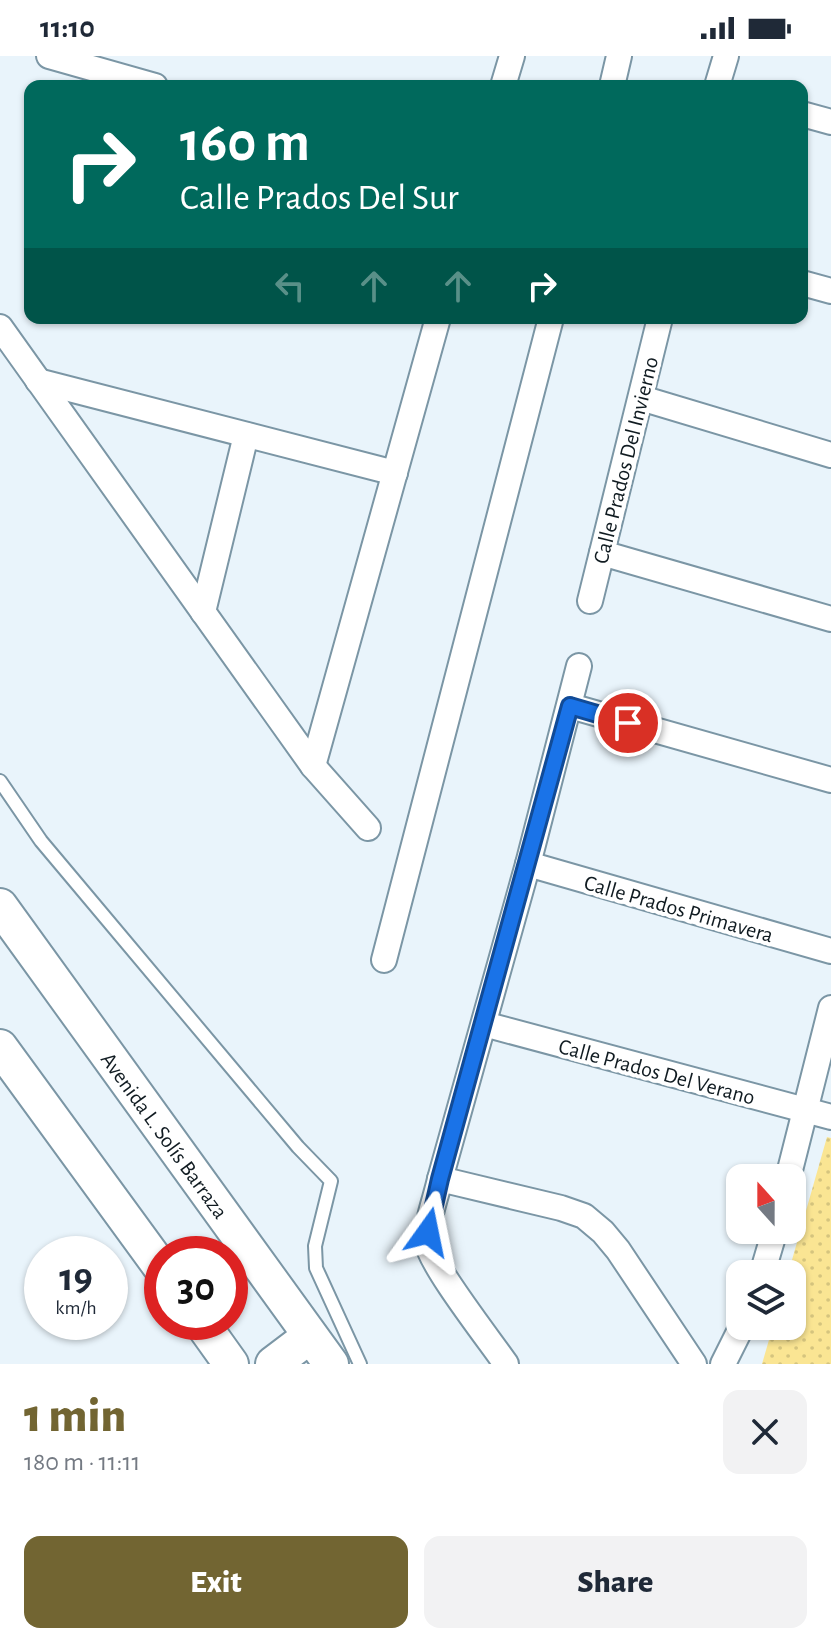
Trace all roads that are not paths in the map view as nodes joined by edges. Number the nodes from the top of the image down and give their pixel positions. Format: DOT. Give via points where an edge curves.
graph roads {
  1 [pos="49,56"];
  2 [pos="512,56"];
  3 [pos="619,56"];
  4 [pos="726,56"];
  5 [pos="90,78"];
  6 [pos="505,80"];
  7 [pos="613,80"];
  8 [pos="719,80"];
  9 [pos="808,116"];
  10 [pos="831,122"];
  11 [pos="808,285"];
  12 [pos="831,291"];
  13 [pos="434,324"];
  14 [pos="549,324"];
  15 [pos="659,324"];
  16 [pos="0,327"];
  17 [pos="38,381"];
  18 [pos="641,398"];
  19 [pos="246,435"];
  20 [pos="831,455"];
  21 [pos="395,473"];
  22 [pos="602,553"];
  23 [pos="590,601"];
  24 [pos="203,612"];
  25 [pos="831,619"];
  26 [pos="579,666"];
  27 [pos="570,706"];
  28 [pos="313,766"];
  29 [pos="831,780"];
  30 [pos="0,781"];
  31 [pos="368,828"];
  32 [pos="528,864"];
  33 [pos="0,906"];
  34 [pos="831,951"];
  35 [pos="384,960"];
  36 [pos="831,1008"];
  37 [pos="484,1024"];
  38 [pos="0,1047"];
  39 [pos="804,1110"];
  40 [pos="831,1117"];
  41 [pos="791,1164"];
  42 [pos="440,1179"];
  43 [pos="144,1244"];
  44 [pos="310,1336"];
  45 [pos="214,1340"];
  46 [pos="733,1340"];
  47 [pos="718,1362"];
  48 [pos="231,1364"];
  49 [pos="273,1364"];
  50 [pos="331,1364"];
  51 [pos="360,1364"];
  52 [pos="506,1364"];
  53 [pos="694,1364"];
  1 -- 5 [label="street"];
  2 -- 6 [label="street"];
  3 -- 7 [label="street"];
  4 -- 8 [label="street"];
  9 -- 10 [label="street"];
  11 -- 12 [label="street"];
  13 -- 21 [label="street"];
  14 -- 35 [label="street"];
  15 -- 18 [label="street, Calle Prados Del Invierno"];
  16 -- 17 [label="street"];
  17 -- 19 [label="street"];
  17 -- 24 [label="street"];
  18 -- 20 [label="street"];
  18 -- 22 [label="street, Calle Prados Del Invierno"];
  19 -- 21 [label="street"];
  19 -- 24 [label="street"];
  21 -- 28 [label="street"];
  22 -- 23 [label="street, Calle Prados Del Invierno"];
  22 -- 25 [label="street"];
  24 -- 28 [label="street"];
  26 -- 27 [label="street"];
  27 -- 29 [label="street"];
  27 -- 32 [label="street"];
  28 -- 31 [label="street"];
  30 -- 51 [label="lane" via="41,841 331,1181 315,1246 316,1268"];
  32 -- 34 [label="street, Calle Prados Primavera"];
  32 -- 37 [label="street"];
  33 -- 44 [label="main road, Avenida L. Solís Barraza"];
  36 -- 39 [label="street"];
  37 -- 39 [label="street, Calle Prados Del Verano"];
  37 -- 42 [label="street"];
  38 -- 43 [label="main road"];
  39 -- 40 [label="street, Calle Prados Del Verano"];
  39 -- 41 [label="street"];
  42 -- 52 [label="street" via="428,1232 430,1252"];
  42 -- 53 [label="street" via="584,1216 618,1250"];
  44 -- 49 [label="main road"];
  44 -- 50 [label="main road, Avenida L. Solís Barraza"];
  45 -- 48 [label="main road"];
  46 -- 47 [label="street"];
}
